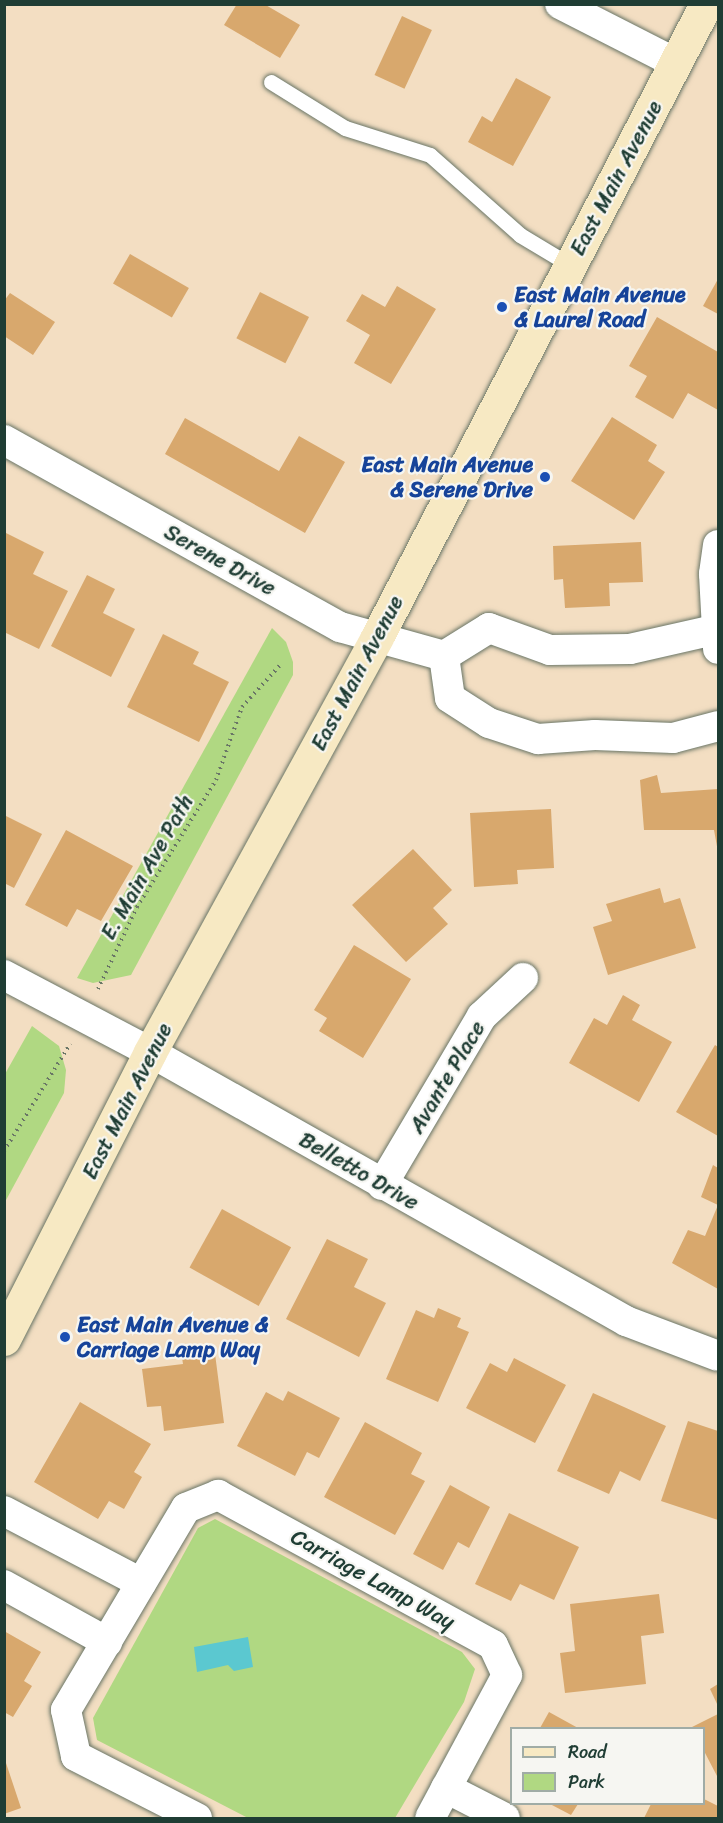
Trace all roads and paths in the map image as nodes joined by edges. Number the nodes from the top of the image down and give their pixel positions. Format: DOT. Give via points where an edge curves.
graph roads {
  1 [pos="560,4"];
  2 [pos="706,4"];
  3 [pos="676,63"];
  4 [pos="271,82"];
  5 [pos="570,265"];
  6 [pos="4,440"];
  7 [pos="718,544"];
  8 [pos="718,635"];
  9 [pos="377,637"];
  10 [pos="444,656"];
  11 [pos="281,664"];
  12 [pos="718,726"];
  13 [pos="4,975"];
  14 [pos="523,978"];
  15 [pos="85,1018"];
  16 [pos="150,1052"];
  17 [pos="4,1150"];
  18 [pos="382,1185"];
  19 [pos="4,1339"];
  20 [pos="718,1356"];
  21 [pos="4,1511"];
  22 [pos="141,1582"];
  23 [pos="4,1586"];
  24 [pos="107,1642"];
  25 [pos="446,1788"];
  26 [pos="197,1818"];
  27 [pos="430,1818"];
  28 [pos="505,1818"];
  1 -- 3 [label="street"];
  2 -- 3 [label="main road, East Main Avenue"];
  3 -- 5 [label="main road, East Main Avenue"];
  4 -- 5 [label="lane" via="345,128 430,155 520,235"];
  5 -- 9 [label="main road, East Main Avenue"];
  6 -- 9 [label="street, Serene Drive" via="340,627"];
  7 -- 8 [label="street" via="714,574"];
  8 -- 10 [label="street" via="630,649 550,650 489,628"];
  9 -- 10 [label="street, Serene Drive"];
  9 -- 16 [label="main road, East Main Avenue"];
  10 -- 12 [label="street" via="450,698 489,723 538,740 595,735 673,738"];
  11 -- 15 [label="path, E. Main Ave Path" via="242,707 216,780 137,907"];
  13 -- 15 [label="street, Belletto Drive"];
  14 -- 18 [label="street, Avante Place" via="482,1016"];
  15 -- 16 [label="street, Belletto Drive"];
  15 -- 17 [label="path, E. Main Ave Path"];
  16 -- 18 [label="street, Belletto Drive"];
  16 -- 19 [label="main road, East Main Avenue"];
  18 -- 20 [label="street, Belletto Drive" via="626,1321"];
  21 -- 22 [label="street"];
  22 -- 24 [label="street, Carriage Lamp Way"];
  22 -- 25 [label="street, Carriage Lamp Way" via="186,1508 218,1495 492,1645 507,1675"];
  23 -- 24 [label="street"];
  24 -- 26 [label="street, Carriage Lamp Way" via="66,1710 76,1756"];
  25 -- 27 [label="street, Carriage Lamp Way"];
  25 -- 28 [label="street"];
}
